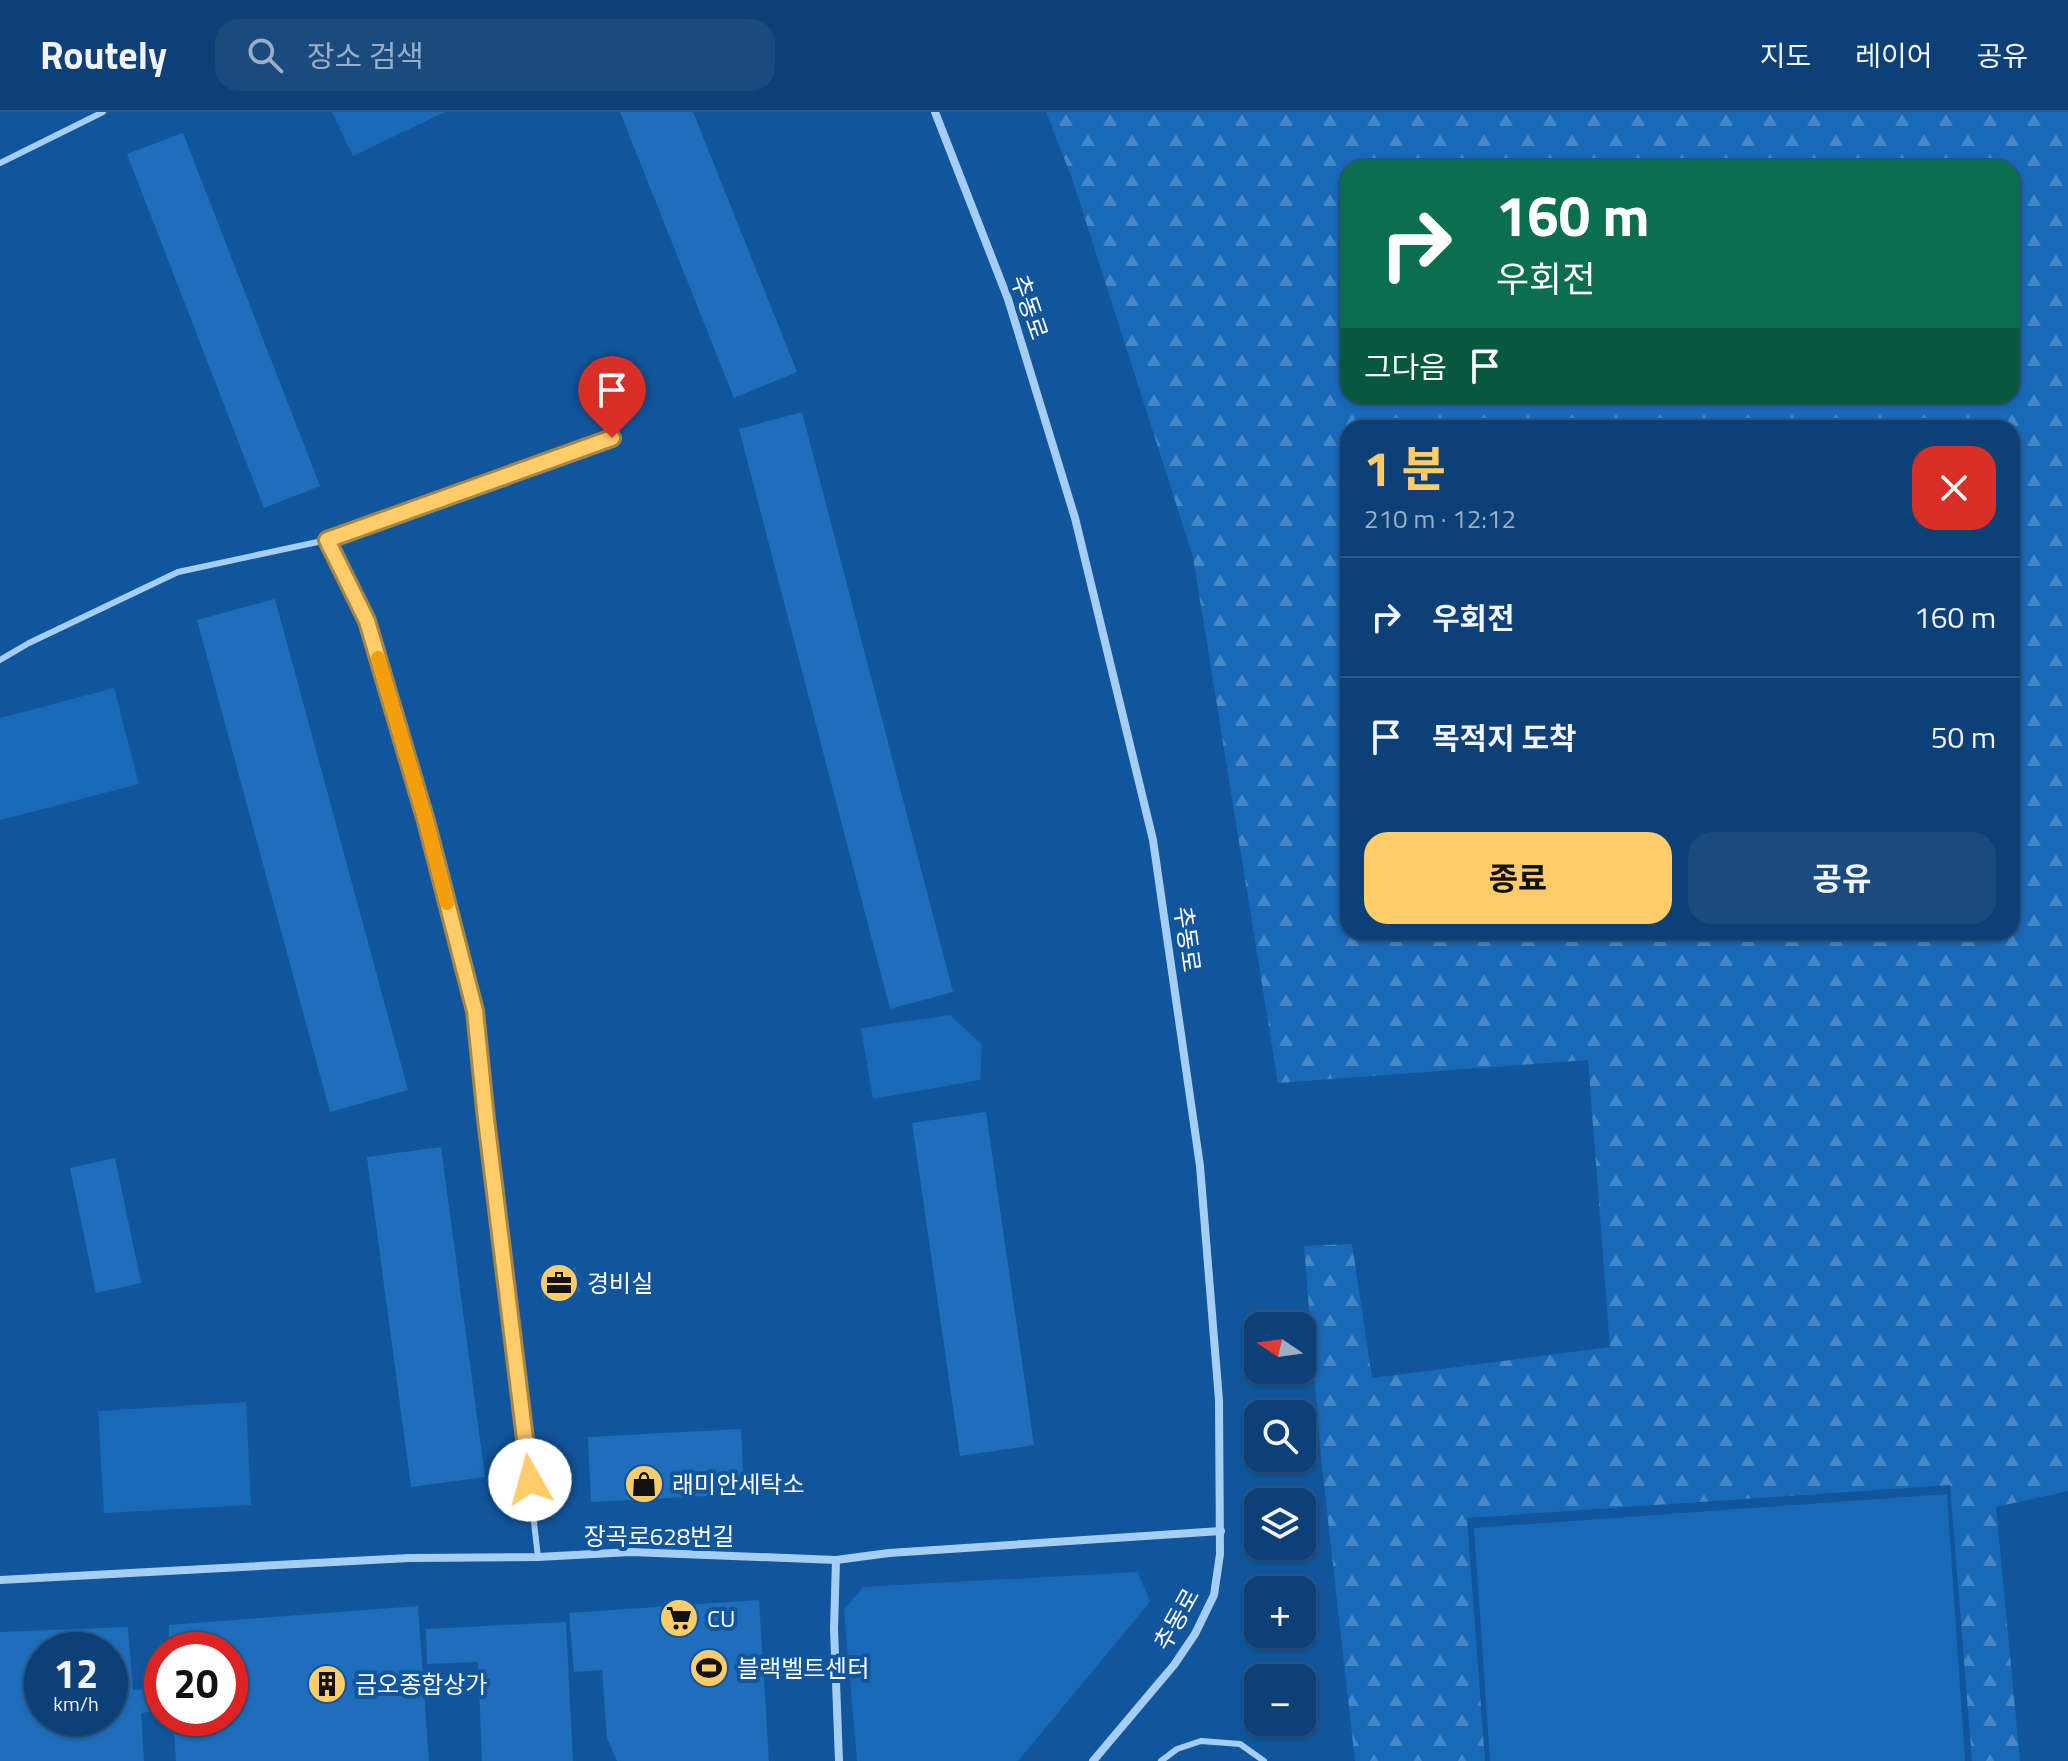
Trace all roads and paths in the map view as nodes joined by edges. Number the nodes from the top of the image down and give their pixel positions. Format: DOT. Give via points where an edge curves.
graph roads {
  1 [pos="103,112"];
  2 [pos="935,112"];
  3 [pos="0,163"];
  4 [pos="612,438"];
  5 [pos="327,540"];
  6 [pos="0,660"];
  7 [pos="1221,1531"];
  8 [pos="538,1557"];
  9 [pos="836,1560"];
  10 [pos="0,1580"];
  11 [pos="839,1761"];
  12 [pos="1093,1761"];
  13 [pos="1161,1761"];
  14 [pos="1264,1761"];
  1 -- 3 [label="lane"];
  2 -- 7 [label="street, 추동로" via="1008,299 1075,518 1153,840 1200,1166 1219,1400"];
  4 -- 5 [label="lane"];
  5 -- 6 [label="lane" via="178,572"];
  5 -- 8 [label="lane" via="367,621 475,1011"];
  7 -- 9 [label="street, 장곡로628번길"];
  7 -- 12 [label="street, 추동로" via="1214,1595 1195,1634"];
  8 -- 9 [label="street, 장곡로628번길" via="631,1552"];
  8 -- 10 [label="street, 장곡로628번길" via="409,1558"];
  9 -- 11 [label="street"];
  13 -- 14 [label="lane" via="1201,1741 1240,1744"];
}
